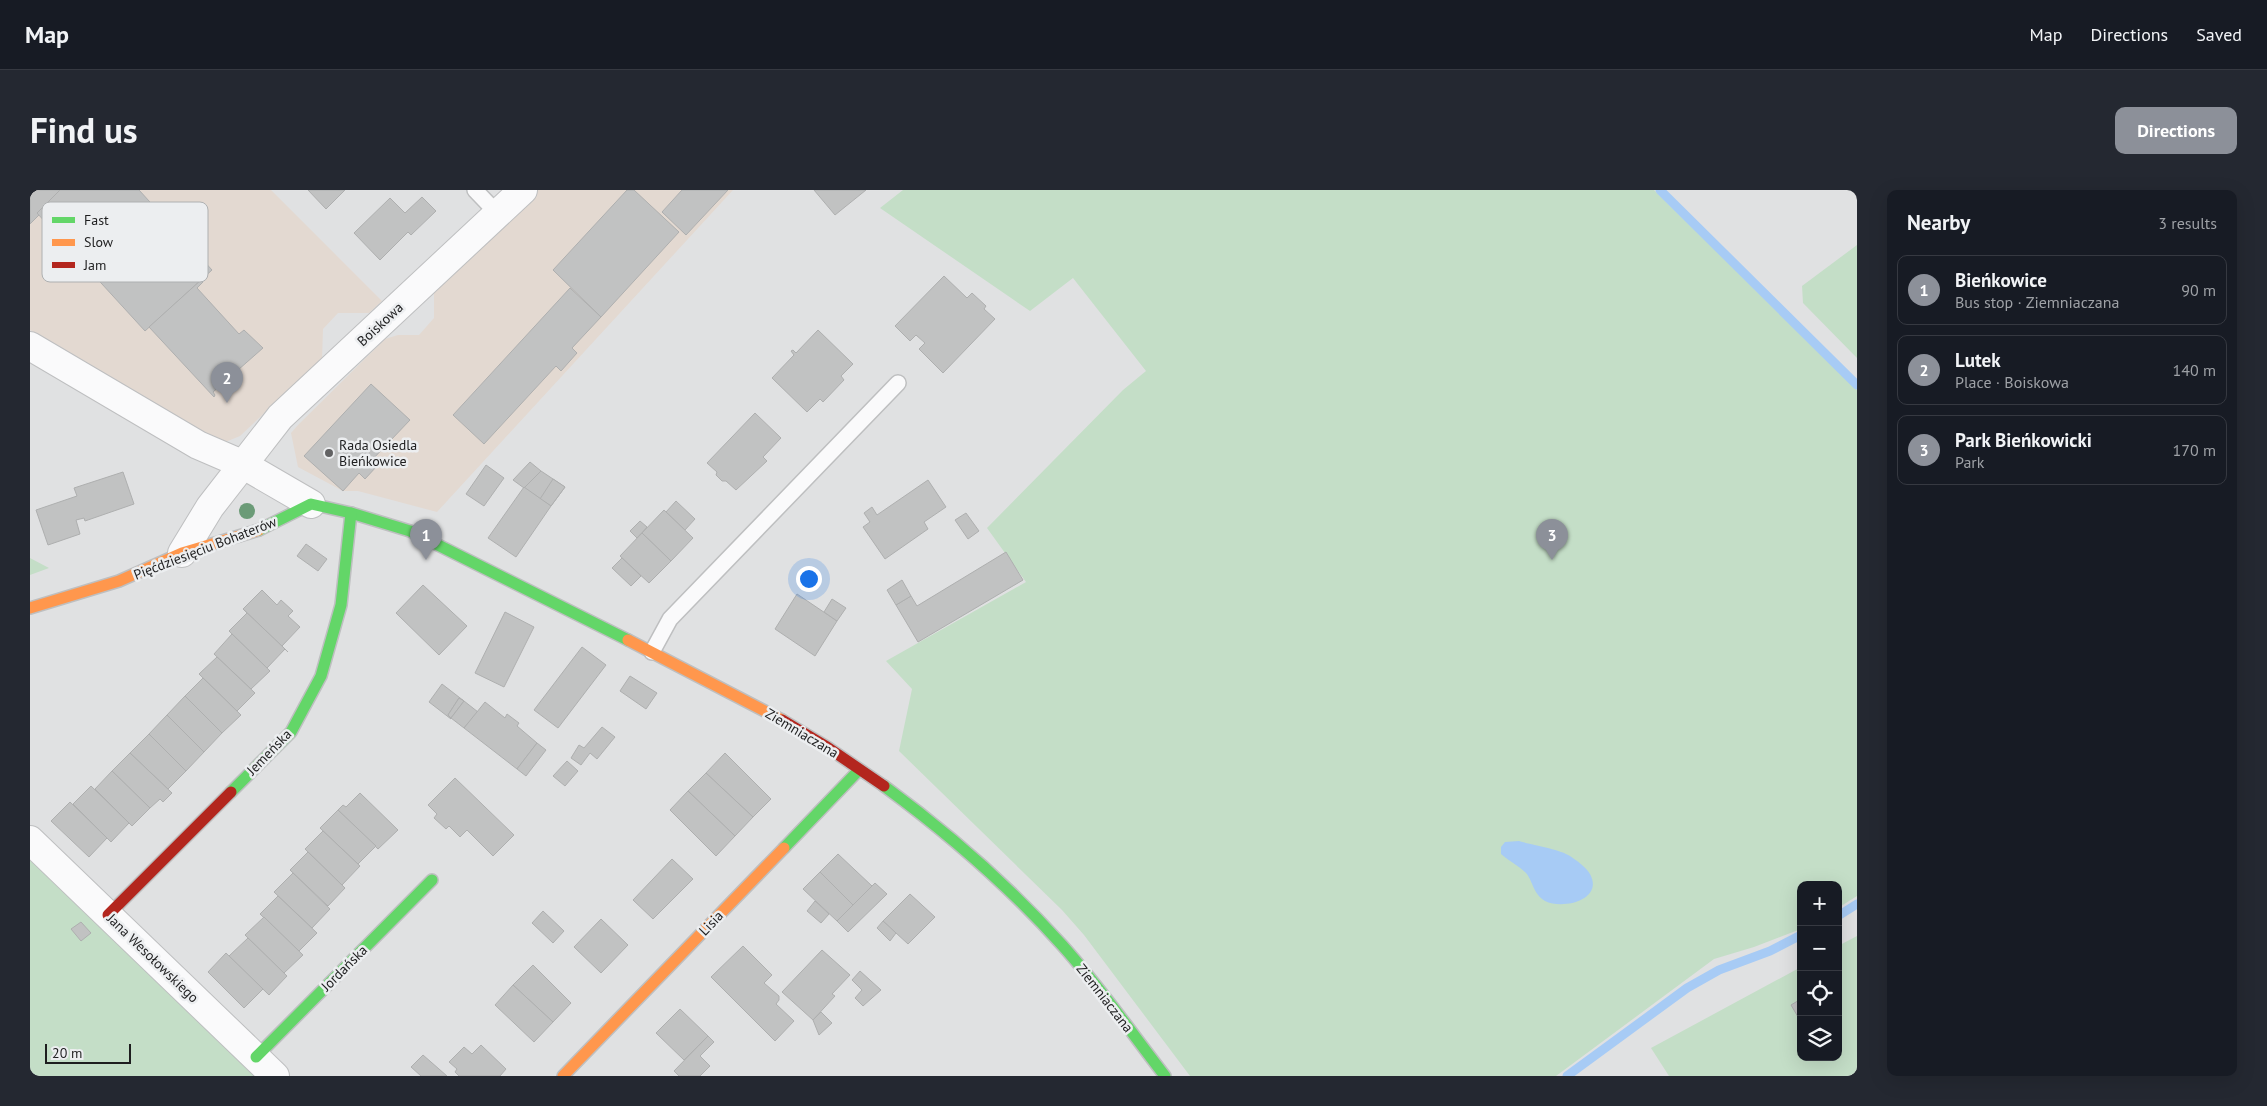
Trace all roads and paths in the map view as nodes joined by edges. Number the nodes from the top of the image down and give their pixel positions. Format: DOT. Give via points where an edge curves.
graph roads {
  1 [pos="475,190"];
  2 [pos="523,190"];
  3 [pos="498,214"];
  4 [pos="30,346"];
  5 [pos="898,383"];
  6 [pos="242,464"];
  7 [pos="311,504"];
  8 [pos="351,513"];
  9 [pos="182,554"];
  10 [pos="30,608"];
  11 [pos="652,652"];
  12 [pos="859,770"];
  13 [pos="30,840"];
  14 [pos="432,880"];
  15 [pos="108,915"];
  16 [pos="256,1057"];
  17 [pos="275,1076"];
  18 [pos="563,1076"];
  19 [pos="1165,1076"];
  1 -- 3 [label="lane"];
  2 -- 3 [label="street, Boiskowa"];
  3 -- 6 [label="street, Boiskowa" via="280,417"];
  4 -- 6 [label="street" via="198,445"];
  5 -- 11 [label="lane" via="670,619"];
  6 -- 7 [label="street"];
  6 -- 9 [label="street, Boiskowa" via="210,507"];
  7 -- 8 [label="street"];
  7 -- 9 [label="street, Pięćdziesięciu Bohaterów" via="254,532"];
  8 -- 11 [label="street, Ziemniaczana" via="410,531"];
  8 -- 15 [label="street, Jemeńska" via="338,614 321,676 291,732"];
  9 -- 10 [label="street, Pięćdziesięciu Bohaterów" via="119,581"];
  11 -- 12 [label="street, Ziemniaczana" via="749,702"];
  12 -- 18 [label="street, Lisia"];
  12 -- 19 [label="street, Ziemniaczana" via="927,820 1046,927 1078,962"];
  13 -- 15 [label="street, Jana Wesołowskiego"];
  14 -- 16 [label="street, Jordańska"];
  15 -- 16 [label="street, Jana Wesołowskiego"];
  16 -- 17 [label="street, Jana Wesołowskiego"];
}
